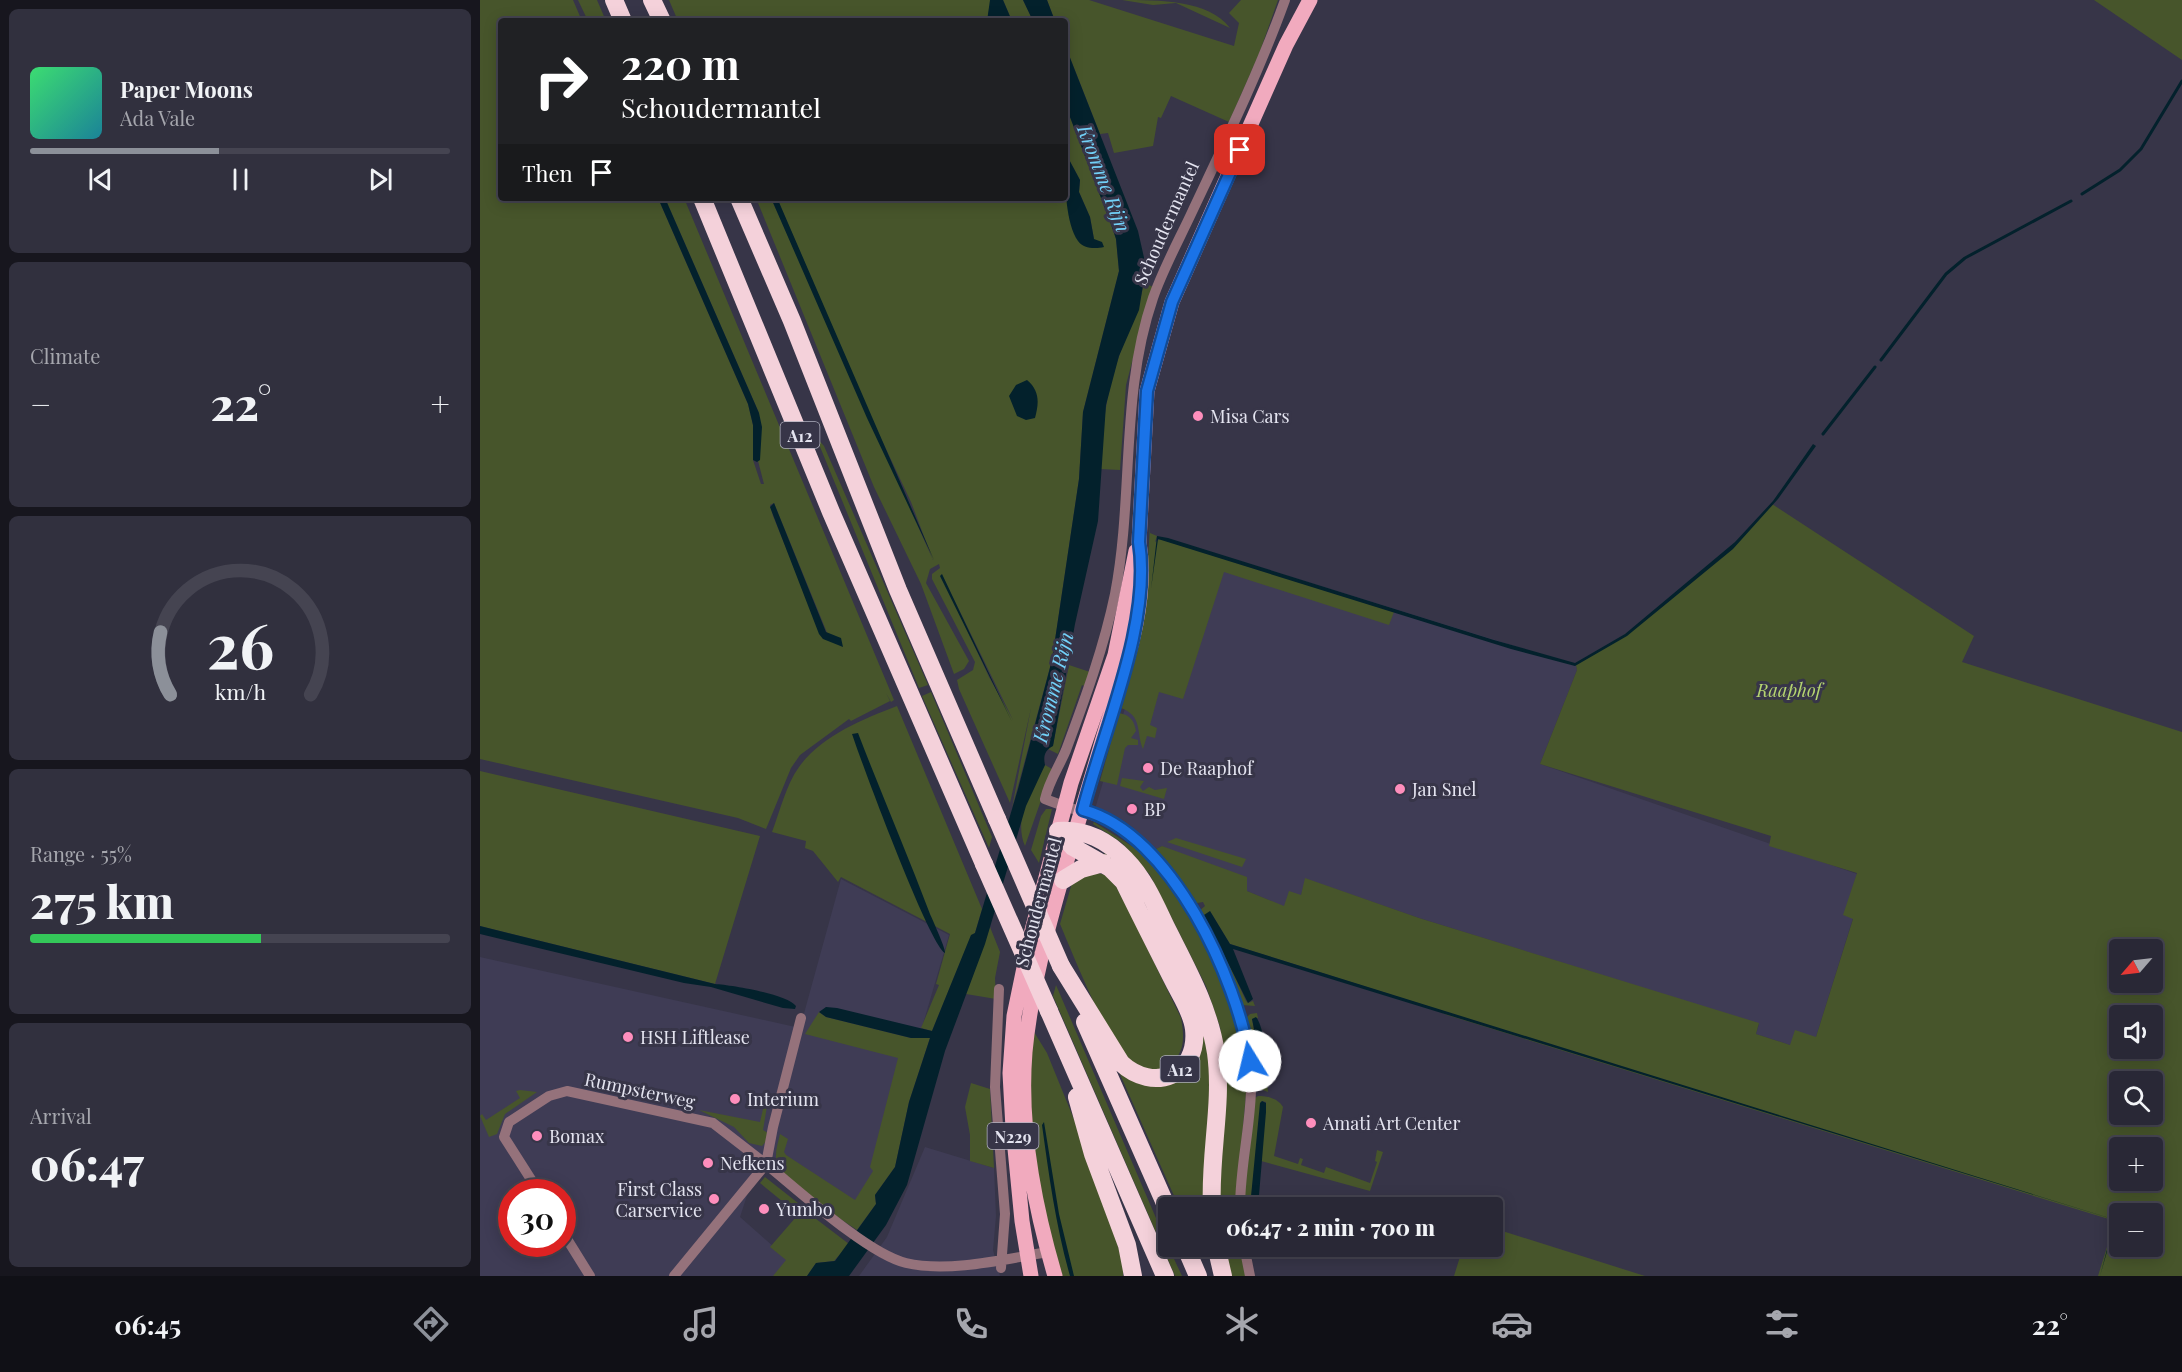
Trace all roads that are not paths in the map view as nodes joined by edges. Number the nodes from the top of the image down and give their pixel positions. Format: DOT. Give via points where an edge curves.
graph roads {
  1 [pos="614,0"];
  2 [pos="652,0"];
  3 [pos="1285,0"];
  4 [pos="1299,0"];
  5 [pos="1310,0"];
  6 [pos="622,18"];
  7 [pos="661,18"];
  8 [pos="1286,45"];
  9 [pos="703,201"];
  10 [pos="740,201"];
  11 [pos="1138,403"];
  12 [pos="1139,542"];
  13 [pos="1066,806"];
  14 [pos="1083,810"];
  15 [pos="1078,829"];
  16 [pos="1058,831"];
  17 [pos="1073,847"];
  18 [pos="1103,863"];
  19 [pos="1063,880"];
  20 [pos="1061,966"];
  21 [pos="999,989"];
  22 [pos="801,1018"];
  23 [pos="1059,1034"];
  24 [pos="766,1164"];
  25 [pos="531,1179"];
  26 [pos="1162,1197"];
  27 [pos="1212,1197"];
  28 [pos="1241,1197"];
  29 [pos="1048,1252"];
  30 [pos="576,1254"];
  31 [pos="1027,1256"];
  32 [pos="1190,1257"];
  33 [pos="1218,1257"];
  34 [pos="1246,1257"];
  35 [pos="1001,1264"];
  36 [pos="590,1276"];
  37 [pos="674,1276"];
  38 [pos="1031,1276"];
  39 [pos="1054,1276"];
  40 [pos="1133,1276"];
  41 [pos="1165,1276"];
  42 [pos="1198,1276"];
  43 [pos="1223,1276"];
  44 [pos="1250,1276"];
  1 -- 6 [label="highway"];
  2 -- 7 [label="highway"];
  3 -- 11 [label="street, Schoudermantel" via="1267,51 1153,297 1137,351"];
  4 -- 8 [label="main road, Schoudermantel / N229"];
  5 -- 8 [label="main road, Schoudermantel / N229"];
  8 -- 11 [label="main road, Schoudermantel / N229" via="1172,302"];
  9 -- 23 [label="highway, A12, bridge" via="910,697"];
  10 -- 20 [label="highway, A12, bridge" via="939,685"];
  11 -- 12 [label="main road, Schoudermantel / N229"];
  11 -- 13 [label="street, Schoudermantel" via="1114,594 1094,670 1045,799"];
  12 -- 13 [label="main road, Schoudermantel / N229" via="1115,655"];
  12 -- 14 [label="main road, Schoudermantel / N229" via="1142,561 1137,614 1126,668"];
  13 -- 14 [label="street"];
  13 -- 16 [label="main road, Schoudermantel / N229"];
  14 -- 15 [label="main road, Schoudermantel / N229"];
  14 -- 28 [label="street" via="1133,837 1159,865 1191,911 1233,993 1245,1030 1251,1090"];
  15 -- 16 [label="highway"];
  15 -- 17 [label="main road, Schoudermantel / N229"];
  15 -- 27 [label="highway, A12" via="1116,851 1136,872 1205,1008 1217,1074"];
  16 -- 17 [label="highway"];
  16 -- 31 [label="main road, Schoudermantel / N229" via="1014,1016 1012,1128"];
  17 -- 18 [label="highway, A12"];
  17 -- 19 [label="main road, Schoudermantel / N229"];
  18 -- 19 [label="highway" via="1081,869"];
  18 -- 20 [label="highway, A12" via="1124,882 1186,1006 1194,1027 1194,1047 1186,1064 1168,1077 1157,1079 1130,1071"];
  19 -- 29 [label="main road, Schoudermantel / N229" via="1029,1027 1024,1080 1033,1183"];
  20 -- 26 [label="highway, A12"];
  21 -- 35 [label="street" via="995,1086 1005,1214"];
  22 -- 24 [label="street"];
  23 -- 40 [label="highway, A12" via="1093,1154 1127,1245"];
  23 -- 41 [label="highway, A12"];
  24 -- 25 [label="street, Rumpsterweg" via="713,1123 567,1091 549,1096 509,1122 504,1137"];
  24 -- 35 [label="street, Rumpsterweg" via="854,1234 904,1263"];
  24 -- 37 [label="street"];
  29 -- 31 [label="street, Rumpsterweg"];
  29 -- 39 [label="main road, Schoudermantel / N229"];
  30 -- 36 [label="street"];
  31 -- 35 [label="street, Rumpsterweg"];
  31 -- 38 [label="main road, Schoudermantel / N229"];
  32 -- 42 [label="highway"];
  33 -- 43 [label="highway"];
  34 -- 44 [label="street"];
}
